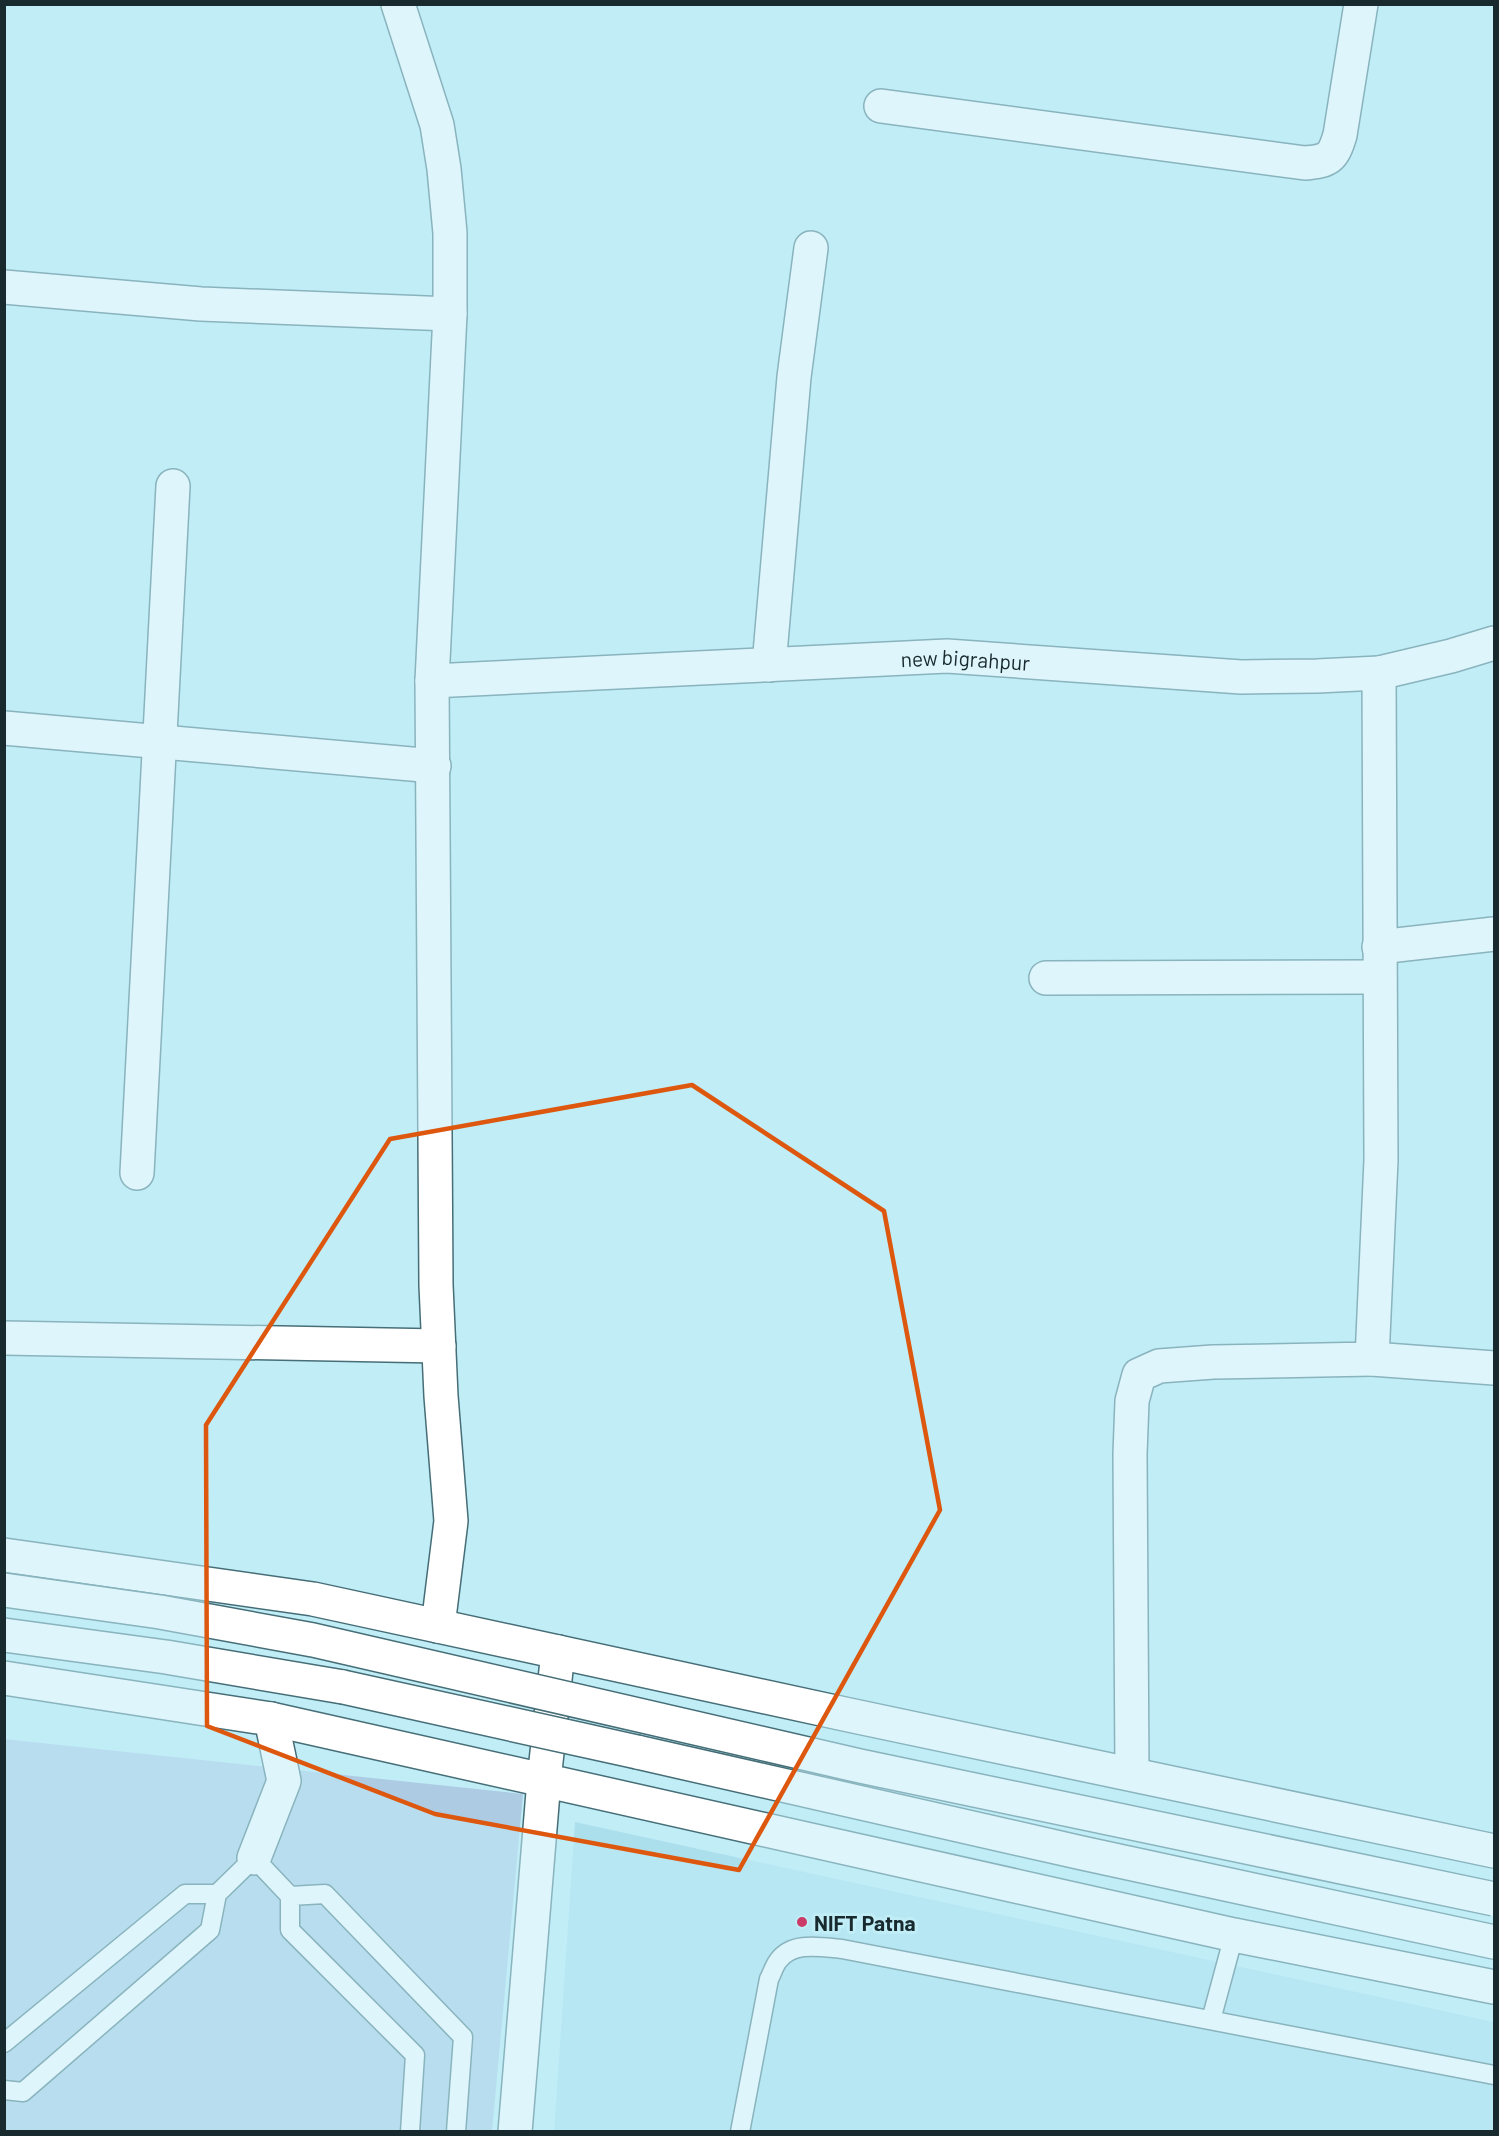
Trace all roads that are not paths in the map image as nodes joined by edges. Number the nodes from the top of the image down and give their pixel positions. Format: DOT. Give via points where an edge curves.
graph roads {
  1 [pos="398,4"];
  2 [pos="1360,4"];
  3 [pos="881,106"];
  4 [pos="811,248"];
  5 [pos="4,287"];
  6 [pos="450,314"];
  7 [pos="173,486"];
  8 [pos="1494,643"];
  9 [pos="769,665"];
  10 [pos="1379,673"];
  11 [pos="432,681"];
  12 [pos="4,728"];
  13 [pos="161,742"];
  14 [pos="434,766"];
  15 [pos="1494,934"];
  16 [pos="1379,962"];
  17 [pos="1046,978"];
  18 [pos="137,1173"];
  19 [pos="4,1338"];
  20 [pos="439,1346"];
  21 [pos="1372,1359"];
  22 [pos="1494,1368"];
  23 [pos="4,1555"];
  24 [pos="4,1590"];
  25 [pos="438,1626"];
  26 [pos="4,1635"];
  27 [pos="558,1652"];
  28 [pos="4,1678"];
  29 [pos="271,1719"];
  30 [pos="1132,1773"];
  31 [pos="544,1780"];
  32 [pos="1494,1851"];
  33 [pos="255,1858"];
  34 [pos="218,1894"];
  35 [pos="290,1896"];
  36 [pos="1494,1899"];
  37 [pos="1234,1935"];
  38 [pos="1494,1942"];
  39 [pos="1494,1987"];
  40 [pos="1211,2020"];
  41 [pos="4,2043"];
  42 [pos="1494,2075"];
  43 [pos="4,2090"];
  44 [pos="410,2132"];
  45 [pos="456,2132"];
  46 [pos="515,2132"];
  47 [pos="740,2132"];
  1 -- 6 [label="main road" via="437,125 450,233"];
  2 -- 3 [label="main road" via="1340,135 1335,153 1322,161 1305,163"];
  4 -- 9 [label="main road" via="794,377"];
  5 -- 6 [label="main road" via="201,304"];
  6 -- 11 [label="main road"];
  7 -- 13 [label="main road"];
  8 -- 10 [label="main road, new bigrahpur"];
  9 -- 10 [label="main road, new bigrahpur" via="947,656 1241,677"];
  9 -- 11 [label="main road, new bigrahpur"];
  10 -- 16 [label="main road"];
  11 -- 14 [label="main road"];
  12 -- 13 [label="main road"];
  13 -- 14 [label="main road"];
  13 -- 18 [label="main road"];
  14 -- 20 [label="main road"];
  15 -- 16 [label="main road"];
  16 -- 17 [label="main road"];
  16 -- 21 [label="main road" via="1381,1160"];
  19 -- 20 [label="main road"];
  20 -- 25 [label="main road" via="451,1521"];
  21 -- 22 [label="main road"];
  21 -- 30 [label="main road" via="1213,1362 1159,1366 1139,1376 1132,1401 1130,1454"];
  23 -- 25 [label="main road" via="313,1599"];
  24 -- 36 [label="main road, bridge" via="160,1612 313,1640 860,1766"];
  25 -- 27 [label="main road"];
  26 -- 38 [label="main road, bridge" via="343,1686"];
  27 -- 30 [label="main road"];
  27 -- 31 [label="main road"];
  28 -- 29 [label="main road"];
  29 -- 31 [label="main road"];
  29 -- 33 [label="main road" via="284,1781"];
  30 -- 32 [label="main road"];
  31 -- 37 [label="main road"];
  31 -- 46 [label="main road"];
  33 -- 34 [label="lane"];
  33 -- 35 [label="lane"];
  34 -- 41 [label="lane" via="186,1894"];
  34 -- 43 [label="lane" via="210,1930 23,2092"];
  35 -- 44 [label="lane" via="290,1930 415,2055"];
  35 -- 45 [label="lane" via="325,1894 463,2037"];
  37 -- 39 [label="main road"];
  37 -- 40 [label="lane"];
  40 -- 42 [label="lane"];
  40 -- 47 [label="lane" via="842,1949 793,1948 778,1960 769,1979"];
}
